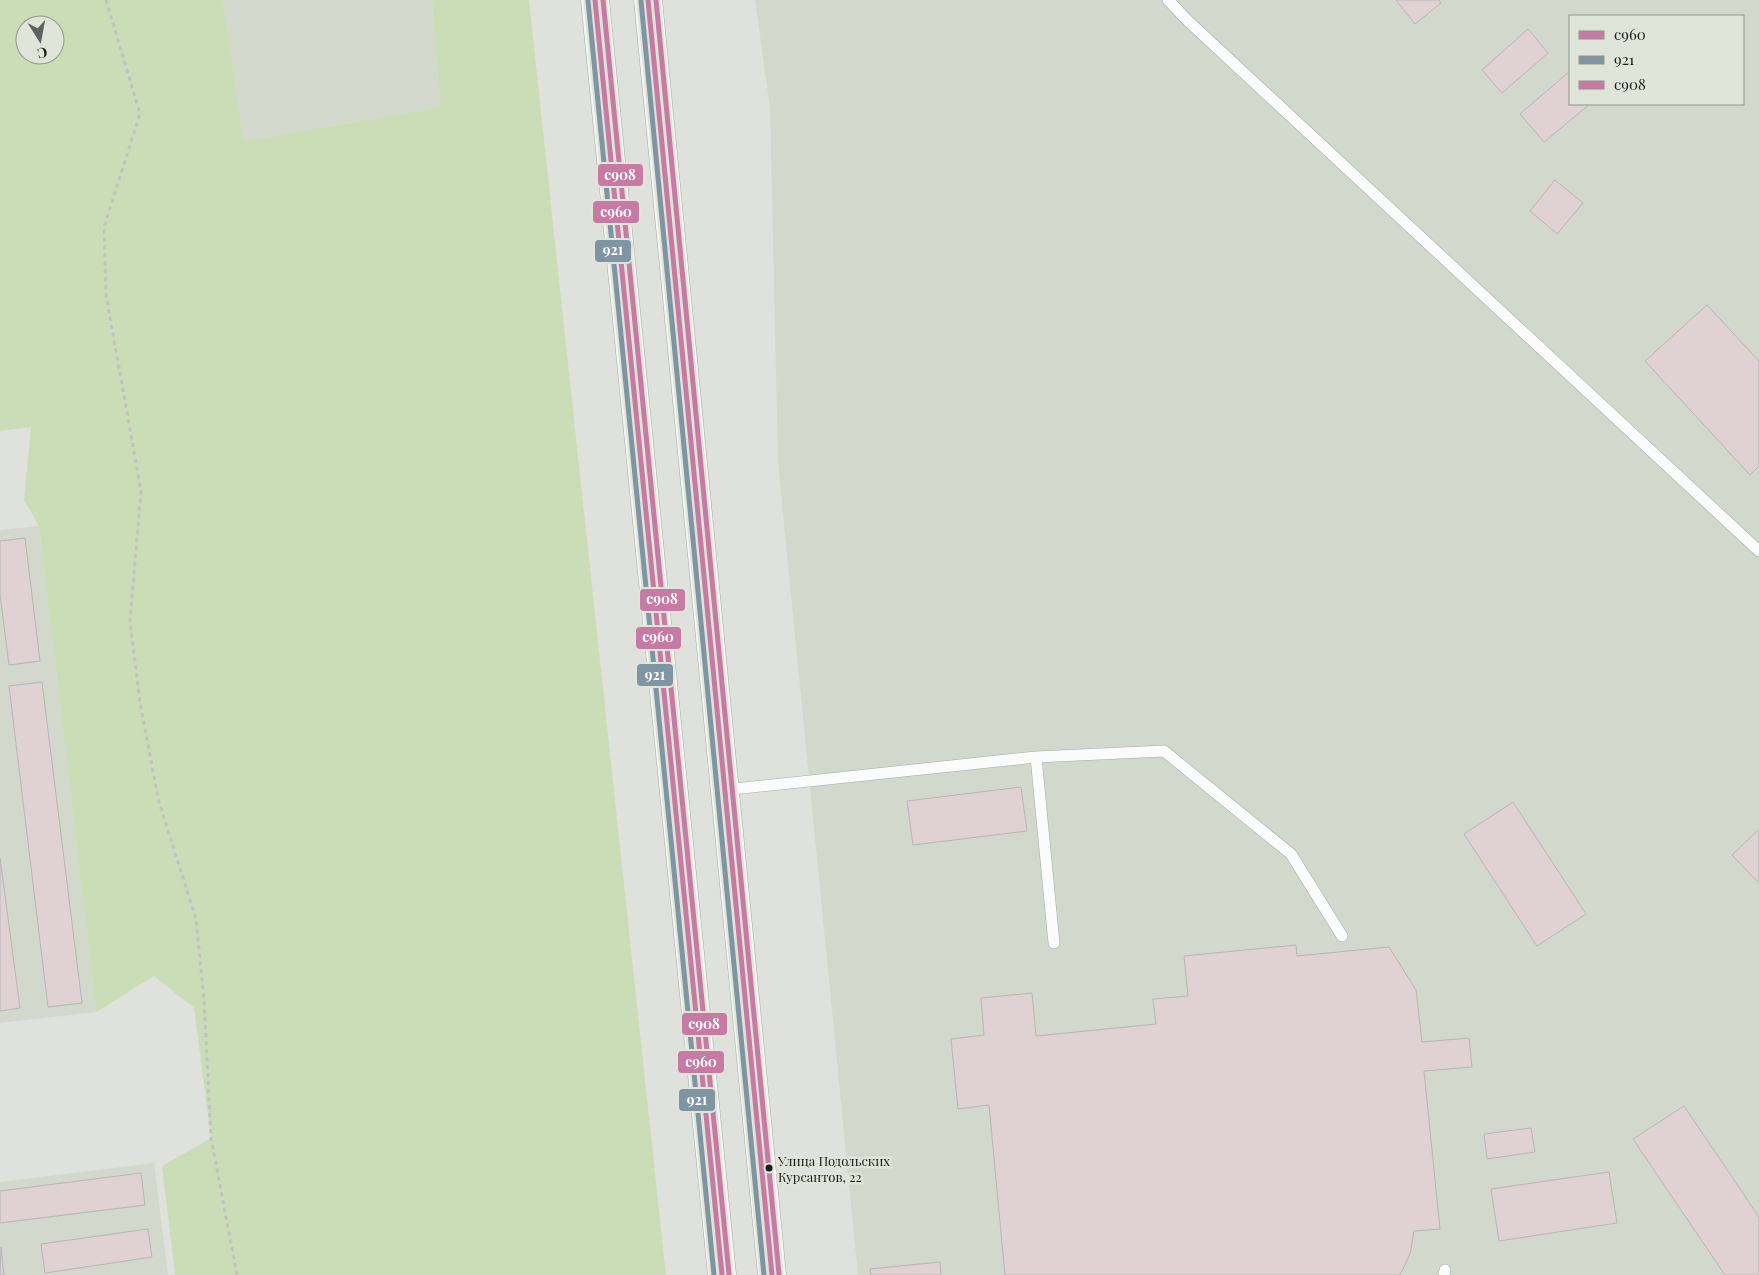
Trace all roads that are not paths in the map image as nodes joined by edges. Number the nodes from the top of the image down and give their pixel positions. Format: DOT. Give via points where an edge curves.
graph roads {
  1 [pos="595,0"];
  2 [pos="648,0"];
  3 [pos="1168,0"];
  4 [pos="1759,551"];
  5 [pos="1036,757"];
  6 [pos="724,790"];
  7 [pos="1342,936"];
  8 [pos="1054,943"];
  9 [pos="722,1275"];
  10 [pos="772,1275"];
  1 -- 9 [label="main road"];
  2 -- 6 [label="main road"];
  3 -- 4 [label="lane"];
  5 -- 6 [label="lane"];
  5 -- 7 [label="lane" via="1164,751 1291,854"];
  5 -- 8 [label="lane"];
  6 -- 10 [label="main road"];
}
